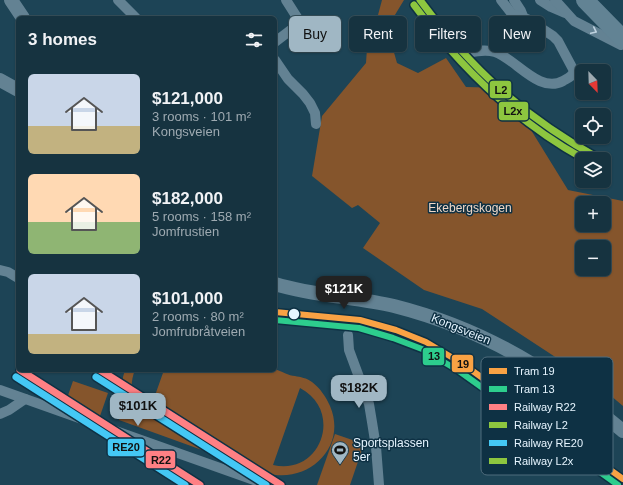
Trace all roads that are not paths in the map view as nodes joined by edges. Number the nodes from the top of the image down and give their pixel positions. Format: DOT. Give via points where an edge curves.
graph roads {
  1 [pos="11,0"];
  2 [pos="118,0"];
  3 [pos="286,0"];
  4 [pos="501,0"];
  5 [pos="514,0"];
  6 [pos="540,0"];
  7 [pos="555,0"];
  8 [pos="586,0"];
  9 [pos="599,0"];
  10 [pos="567,13"];
  11 [pos="23,16"];
  12 [pos="134,16"];
  13 [pos="523,16"];
  14 [pos="623,24"];
  15 [pos="545,31"];
  16 [pos="623,39"];
  17 [pos="277,40"];
  18 [pos="623,46"];
  19 [pos="489,52"];
  20 [pos="493,52"];
  21 [pos="458,54"];
  22 [pos="277,63"];
  23 [pos="0,80"];
  24 [pos="16,89"];
  25 [pos="316,124"];
  26 [pos="0,270"];
  27 [pos="16,277"];
  28 [pos="277,285"];
  29 [pos="348,335"];
  30 [pos="521,357"];
  31 [pos="0,390"];
  32 [pos="25,399"];
  33 [pos="0,414"];
  34 [pos="613,423"];
  35 [pos="623,431"];
  36 [pos="268,485"];
  37 [pos="379,485"];
  1 -- 11 [label="main road"];
  2 -- 12 [label="street"];
  3 -- 17 [label="street" via="300,22"];
  4 -- 13 [label="street" via="512,14"];
  5 -- 13 [label="street"];
  6 -- 10 [label="street"];
  7 -- 10 [label="street"];
  8 -- 16 [label="highway"];
  9 -- 14 [label="highway"];
  10 -- 18 [label="street, one-way" via="580,24"];
  15 -- 20 [label="street" via="558,41 574,71 570,78 555,85 537,79"];
  19 -- 21 [label="street"];
  22 -- 25 [label="street" via="310,103 315,113"];
  23 -- 24 [label="main road"];
  26 -- 27 [label="street"];
  28 -- 30 [label="main road, Kongsveien" via="398,308 439,320"];
  29 -- 37 [label="street" via="350,350 372,422"];
  31 -- 32 [label="street"];
  32 -- 33 [label="street"];
  32 -- 36 [label="street"];
  34 -- 35 [label="main road, Kongsveien"];
}
